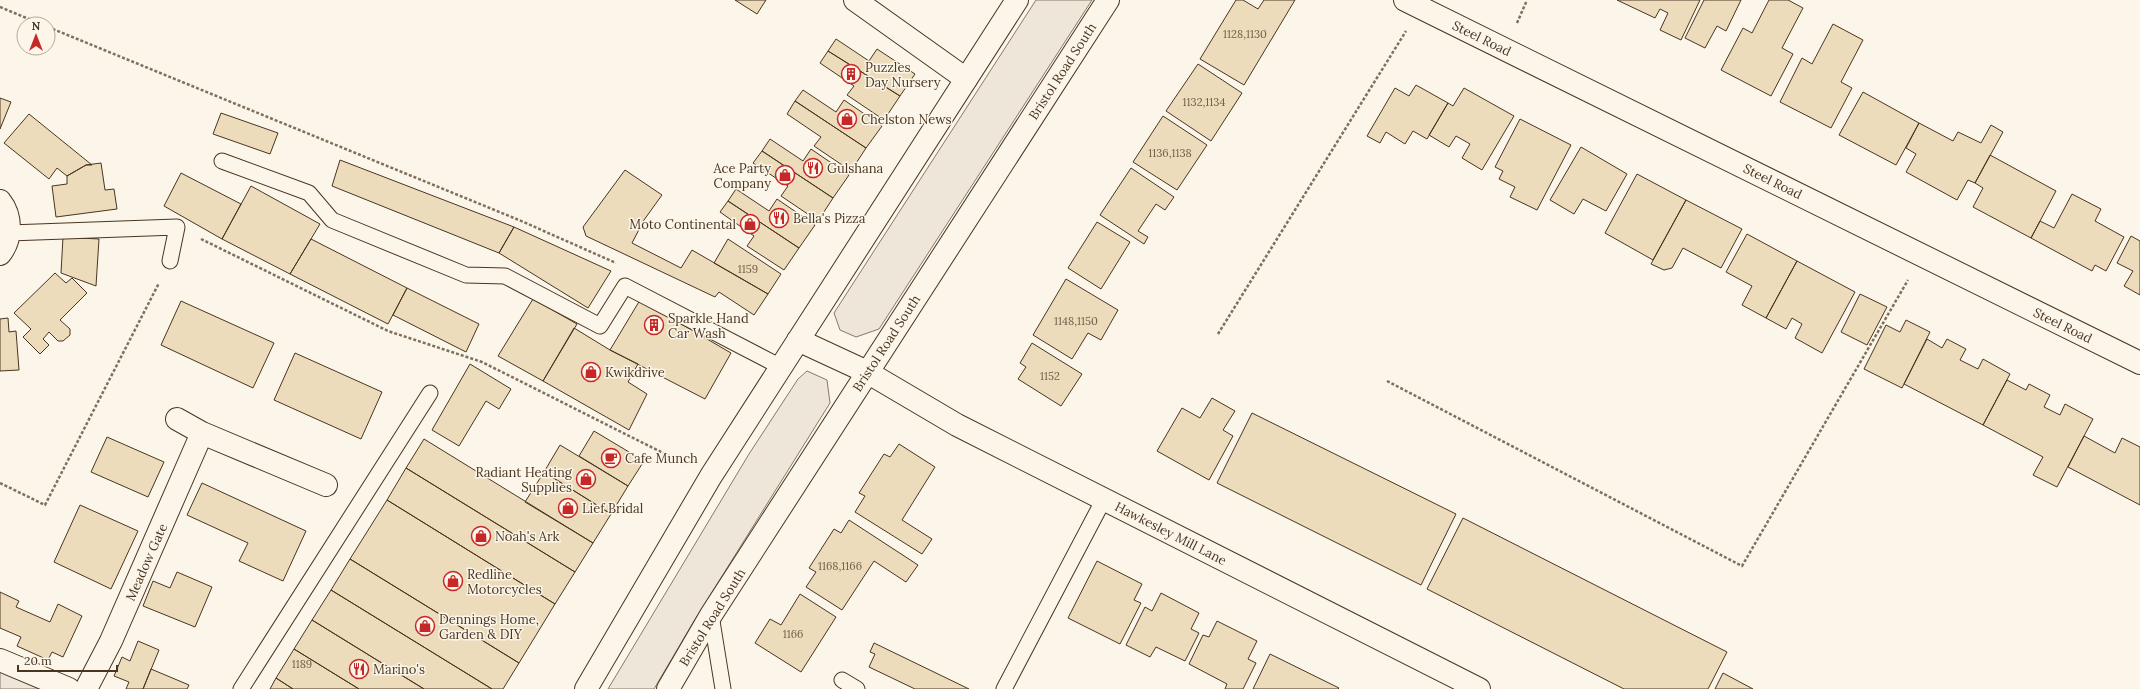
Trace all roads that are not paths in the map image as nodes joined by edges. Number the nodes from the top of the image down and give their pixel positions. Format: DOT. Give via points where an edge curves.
graph roads {
  1 [pos="854,0"];
  2 [pos="1017,0"];
  3 [pos="1108,0"];
  4 [pos="1413,4"];
  5 [pos="966,79"];
  6 [pos="222,160"];
  7 [pos="0,201"];
  8 [pos="9,233"];
  9 [pos="0,254"];
  10 [pos="170,261"];
  11 [pos="798,340"];
  12 [pos="2140,363"];
  13 [pos="781,367"];
  14 [pos="867,372"];
  15 [pos="430,393"];
  16 [pos="176,419"];
  17 [pos="202,433"];
  18 [pos="326,485"];
  19 [pos="1104,499"];
  20 [pos="711,615"];
  21 [pos="0,660"];
  22 [pos="842,680"];
  23 [pos="69,689"];
  24 [pos="86,689"];
  25 [pos="242,689"];
  26 [pos="586,689"];
  27 [pos="668,689"];
  28 [pos="723,689"];
  29 [pos="857,689"];
  30 [pos="1004,689"];
  31 [pos="1479,689"];
  1 -- 5 [label="main road"];
  2 -- 5 [label="main road"];
  3 -- 14 [label="main road, Bristol Road South"];
  4 -- 12 [label="main road, Steel Road"];
  5 -- 11 [label="main road"];
  6 -- 13 [label="lane" via="309,193 332,220 466,275 505,276 600,326 625,286"];
  7 -- 8 [label="main road" via="8,218"];
  8 -- 9 [label="main road" via="5,248"];
  8 -- 10 [label="lane" via="176,227"];
  11 -- 13 [label="main road"];
  11 -- 14 [label="main road, Hawkesley Mill Lane"];
  13 -- 26 [label="main road" via="711,476"];
  14 -- 19 [label="main road, Hawkesley Mill Lane" via="957,426"];
  14 -- 20 [label="main road, Bristol Road South"];
  15 -- 25 [label="lane"];
  16 -- 17 [label="main road"];
  17 -- 18 [label="main road"];
  17 -- 24 [label="main road, Meadow Gate" via="111,641"];
  19 -- 30 [label="lane"];
  19 -- 31 [label="main road, Hawkesley Mill Lane"];
  20 -- 27 [label="main road, Bristol Road South"];
  20 -- 28 [label="lane"];
  21 -- 23 [label="main road"];
  22 -- 29 [label="lane"];
}
